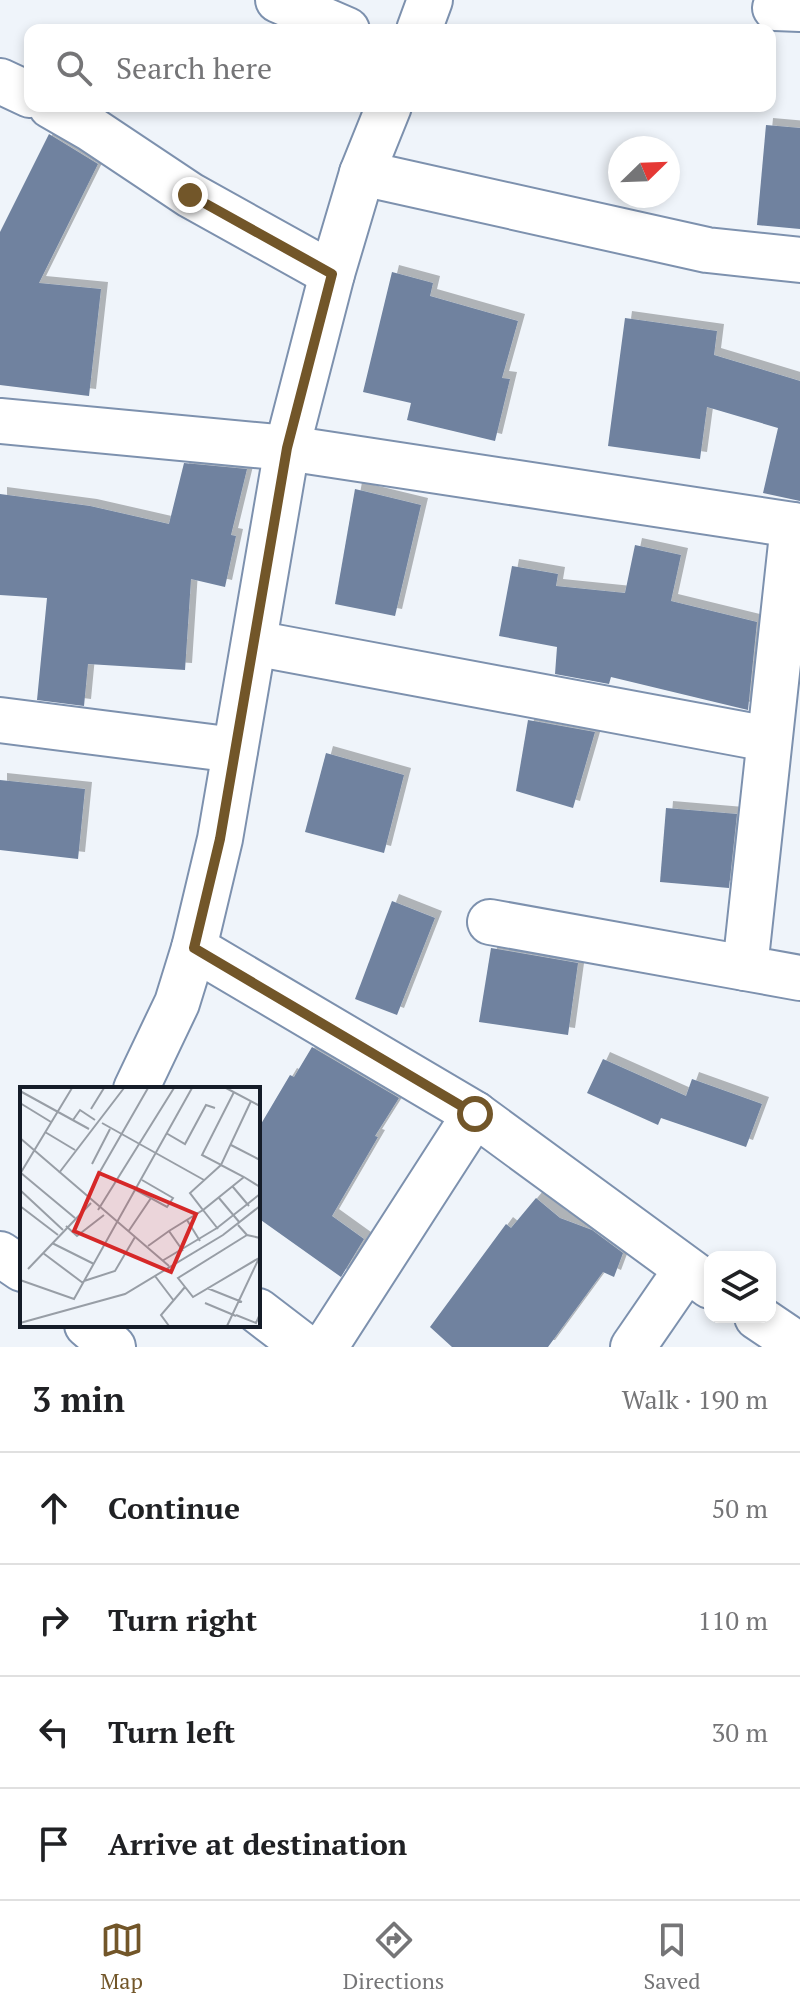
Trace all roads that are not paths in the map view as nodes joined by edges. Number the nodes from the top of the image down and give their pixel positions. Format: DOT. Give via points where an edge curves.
graph roads {
  1 [pos="278,0"];
  2 [pos="430,0"];
  3 [pos="333,24"];
  4 [pos="421,24"];
  5 [pos="0,81"];
  6 [pos="24,92"];
  7 [pos="61,112"];
  8 [pos="387,112"];
  9 [pos="362,173"];
  10 [pos="800,260"];
  11 [pos="332,274"];
  12 [pos="0,421"];
  13 [pos="287,448"];
  14 [pos="796,525"];
  15 [pos="254,643"];
  16 [pos="0,720"];
  17 [pos="768,739"];
  18 [pos="235,750"];
  19 [pos="490,922"];
  20 [pos="194,948"];
  21 [pos="745,968"];
  22 [pos="800,978"];
  23 [pos="137,1087"];
  24 [pos="475,1114"];
  25 [pos="0,1254"];
  26 [pos="20,1268"];
  27 [pos="698,1278"];
  28 [pos="260,1313"];
  29 [pos="766,1323"];
  30 [pos="89,1327"];
  31 [pos="800,1346"];
  32 [pos="113,1347"];
  33 [pos="305,1347"];
  34 [pos="325,1347"];
  35 [pos="633,1347"];
  1 -- 3 [label="street"];
  2 -- 4 [label="street"];
  5 -- 6 [label="street"];
  7 -- 11 [label="street" via="190,195"];
  8 -- 9 [label="street"];
  9 -- 10 [label="street" via="707,250"];
  9 -- 11 [label="street"];
  11 -- 13 [label="street"];
  12 -- 13 [label="street"];
  13 -- 14 [label="street"];
  13 -- 15 [label="street"];
  14 -- 17 [label="street"];
  15 -- 17 [label="street"];
  15 -- 18 [label="street"];
  16 -- 18 [label="street"];
  17 -- 21 [label="street"];
  18 -- 20 [label="street"];
  19 -- 21 [label="street"];
  20 -- 23 [label="street" via="177,1003"];
  20 -- 24 [label="street"];
  21 -- 22 [label="street"];
  24 -- 27 [label="street"];
  24 -- 34 [label="street"];
  25 -- 26 [label="street"];
  27 -- 35 [label="street"];
  28 -- 33 [label="street"];
  29 -- 31 [label="street"];
  30 -- 32 [label="street"];
}
